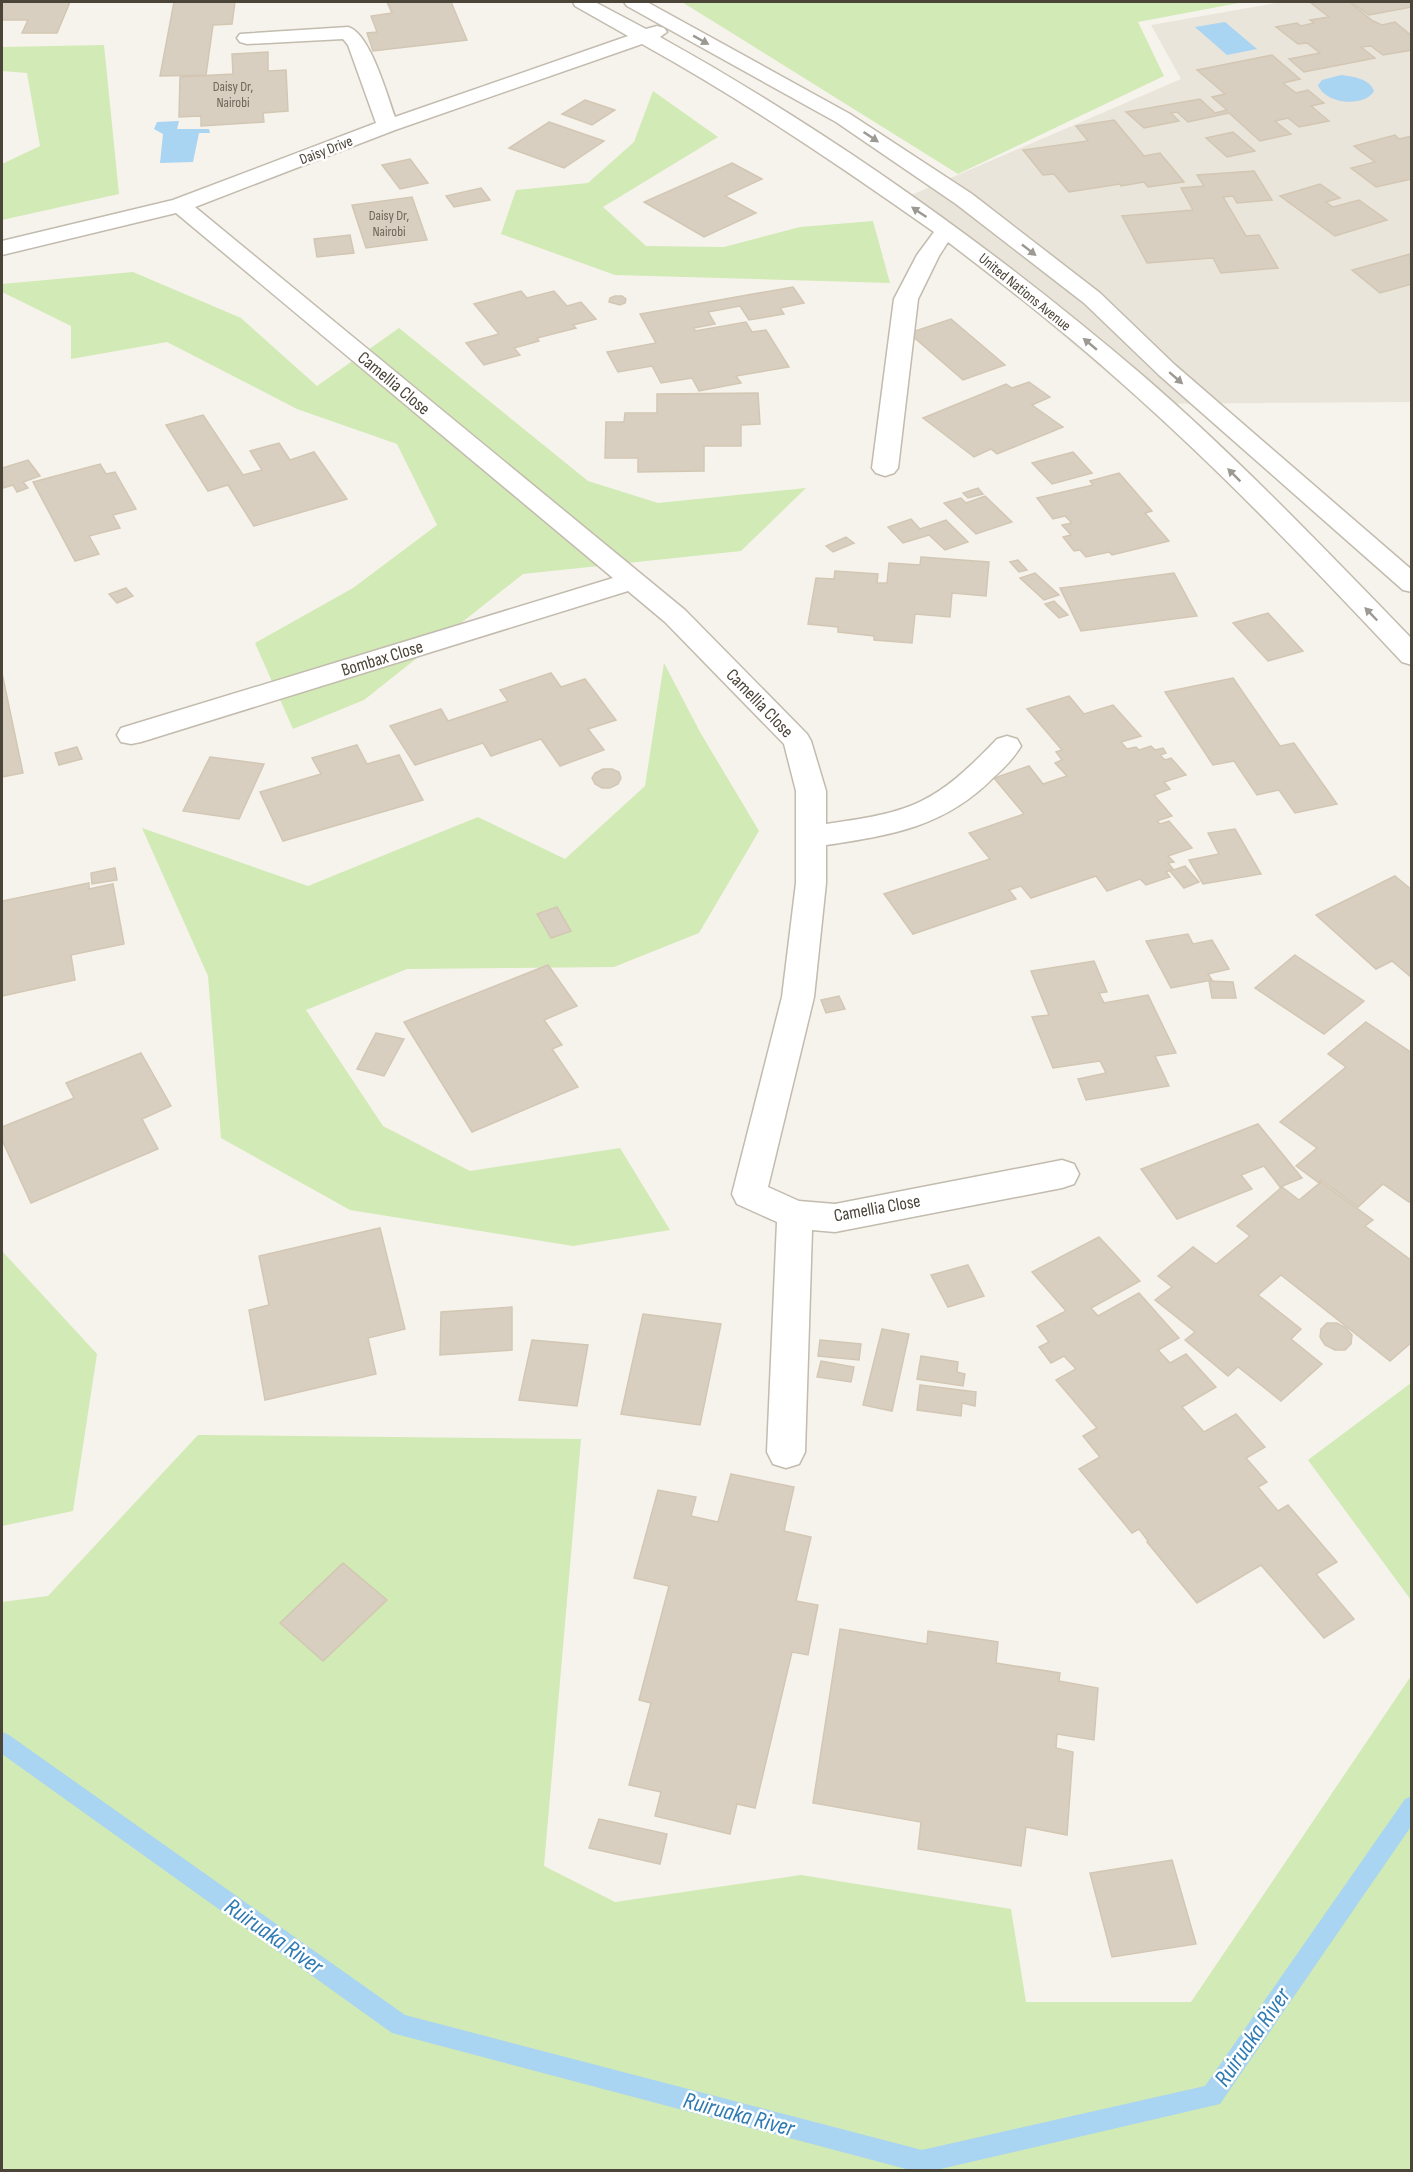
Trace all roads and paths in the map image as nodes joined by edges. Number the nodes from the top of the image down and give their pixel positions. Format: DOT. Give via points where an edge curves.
graph roads {
  1 [pos="582,2"];
  2 [pos="634,2"];
  3 [pos="675,25"];
  4 [pos="646,37"];
  5 [pos="247,38"];
  6 [pos="388,126"];
  7 [pos="180,205"];
  8 [pos="946,230"];
  9 [pos="2,248"];
  10 [pos="885,468"];
  11 [pos="633,581"];
  12 [pos="1412,584"];
  13 [pos="1412,656"];
  14 [pos="131,735"];
  15 [pos="1007,746"];
  16 [pos="811,837"];
  17 [pos="1062,1174"];
  18 [pos="795,1215"];
  19 [pos="786,1452"];
  1 -- 4 [label="street, United Nations Avenue"];
  2 -- 3 [label="street, United Nations Avenue"];
  3 -- 4 [label="street, Daisy Drive"];
  3 -- 12 [label="street, United Nations Avenue, one-way" via="843,118 964,199 1092,298 1167,370"];
  4 -- 6 [label="street, Daisy Drive"];
  8 -- 4 [label="street, United Nations Avenue, one-way" via="837,154"];
  5 -- 6 [label="street" via="348,33 357,44"];
  6 -- 7 [label="street, Daisy Drive"];
  7 -- 9 [label="street, Daisy Drive"];
  7 -- 11 [label="street, Camellia Close"];
  8 -- 10 [label="street" via="928,255 906,299"];
  13 -- 8 [label="street, United Nations Avenue, one-way" via="1218,459 1133,380"];
  11 -- 14 [label="street, Bombax Close"];
  11 -- 16 [label="street, Camellia Close" via="675,616 796,741 811,791"];
  15 -- 16 [label="street" via="964,789 940,806 914,817"];
  16 -- 18 [label="street, Camellia Close" via="811,883 798,997 749,1194"];
  17 -- 18 [label="street, Camellia Close" via="835,1218"];
  18 -- 19 [label="street"];
}
